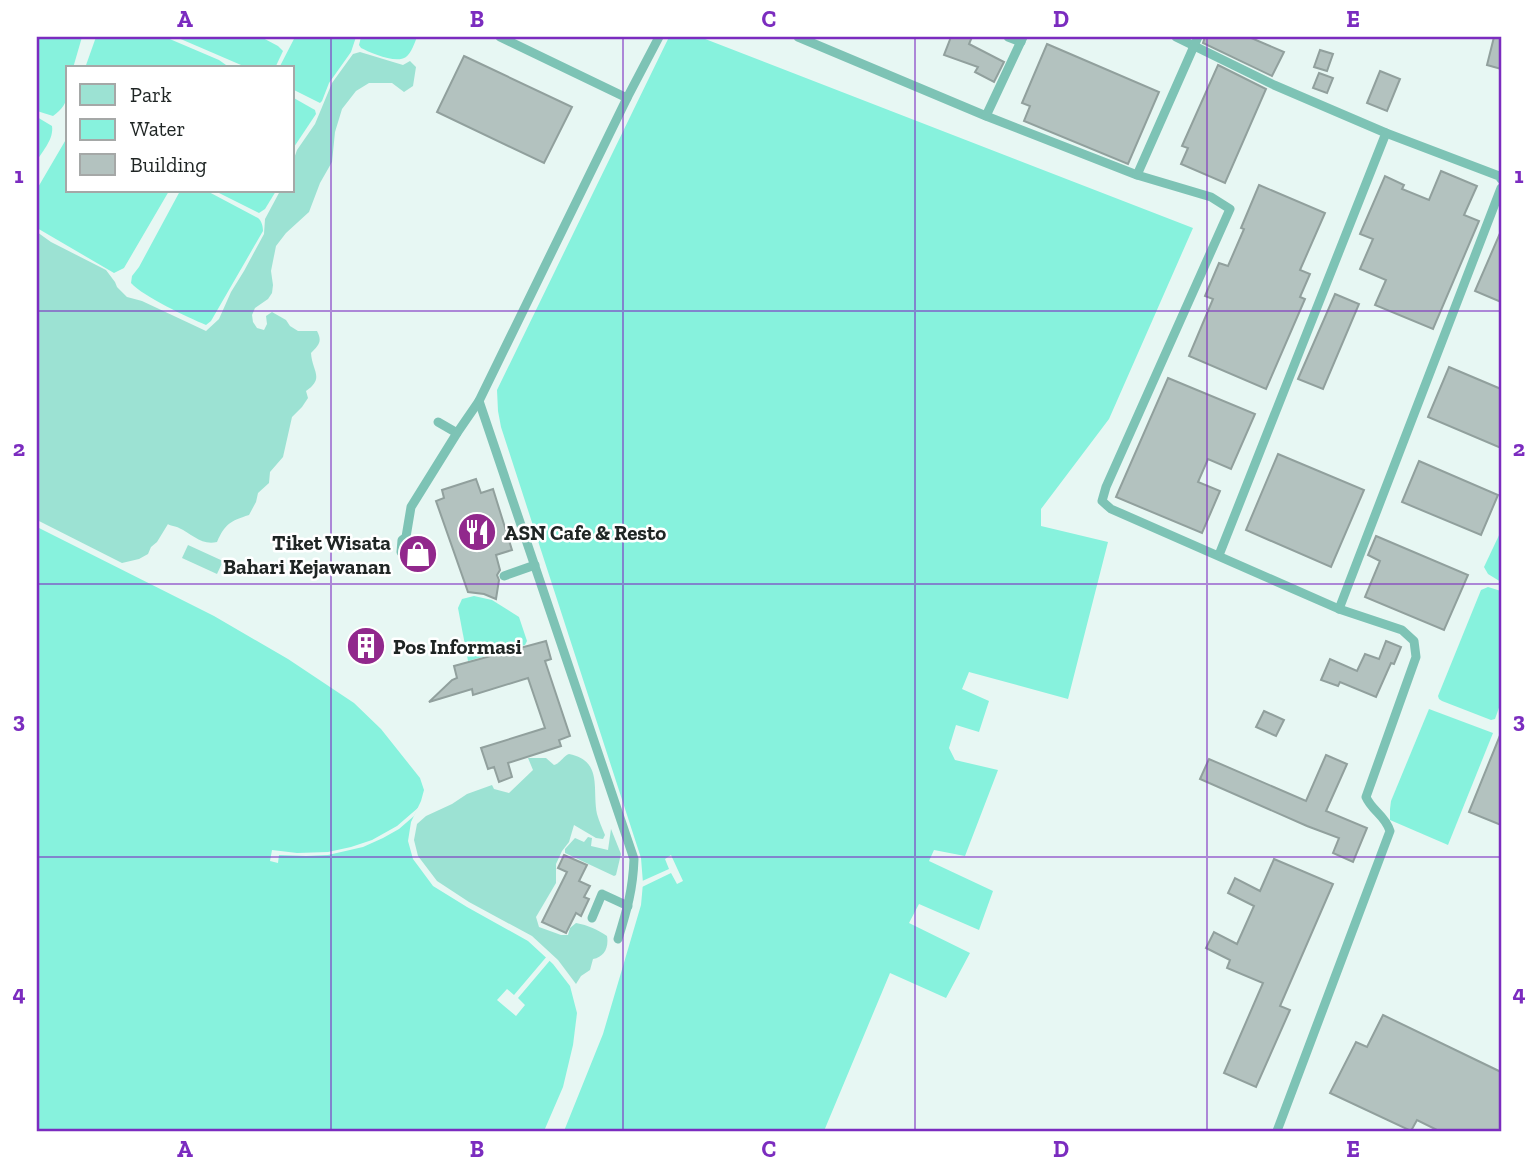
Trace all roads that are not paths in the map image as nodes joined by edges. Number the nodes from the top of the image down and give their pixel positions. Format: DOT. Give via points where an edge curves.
graph roads {
  1 [pos="500,37"];
  2 [pos="659,37"];
  3 [pos="799,37"];
  4 [pos="1008,37"];
  5 [pos="1176,37"];
  6 [pos="1022,39"];
  7 [pos="1196,41"];
  8 [pos="627,98"];
  9 [pos="986,116"];
  10 [pos="1386,133"];
  11 [pos="1137,175"];
  12 [pos="1501,179"];
  13 [pos="1501,188"];
  14 [pos="479,401"];
  15 [pos="438,422"];
  16 [pos="457,433"];
  17 [pos="401,552"];
  18 [pos="1219,555"];
  19 [pos="535,565"];
  20 [pos="504,576"];
  21 [pos="1339,609"];
  22 [pos="628,906"];
  23 [pos="592,918"];
  24 [pos="618,939"];
  25 [pos="1277,1131"];
  1 -- 8 [label="lane"];
  2 -- 8 [label="lane"];
  3 -- 9 [label="lane"];
  4 -- 6 [label="lane"];
  5 -- 7 [label="lane"];
  6 -- 9 [label="lane"];
  7 -- 10 [label="lane" via="1274,85"];
  7 -- 11 [label="lane"];
  8 -- 14 [label="lane"];
  9 -- 11 [label="lane"];
  10 -- 12 [label="lane"];
  10 -- 18 [label="lane"];
  11 -- 18 [label="lane" via="1210,197 1230,209 1102,501"];
  13 -- 21 [label="lane"];
  14 -- 16 [label="lane"];
  14 -- 19 [label="lane"];
  15 -- 16 [label="lane"];
  16 -- 17 [label="lane" via="411,508"];
  18 -- 21 [label="lane"];
  19 -- 20 [label="lane"];
  19 -- 22 [label="lane" via="634,859"];
  21 -- 25 [label="lane" via="1402,630 1414,641 1416,657 1366,797 1390,831"];
  22 -- 23 [label="lane" via="602,894"];
  22 -- 24 [label="lane"];
}
